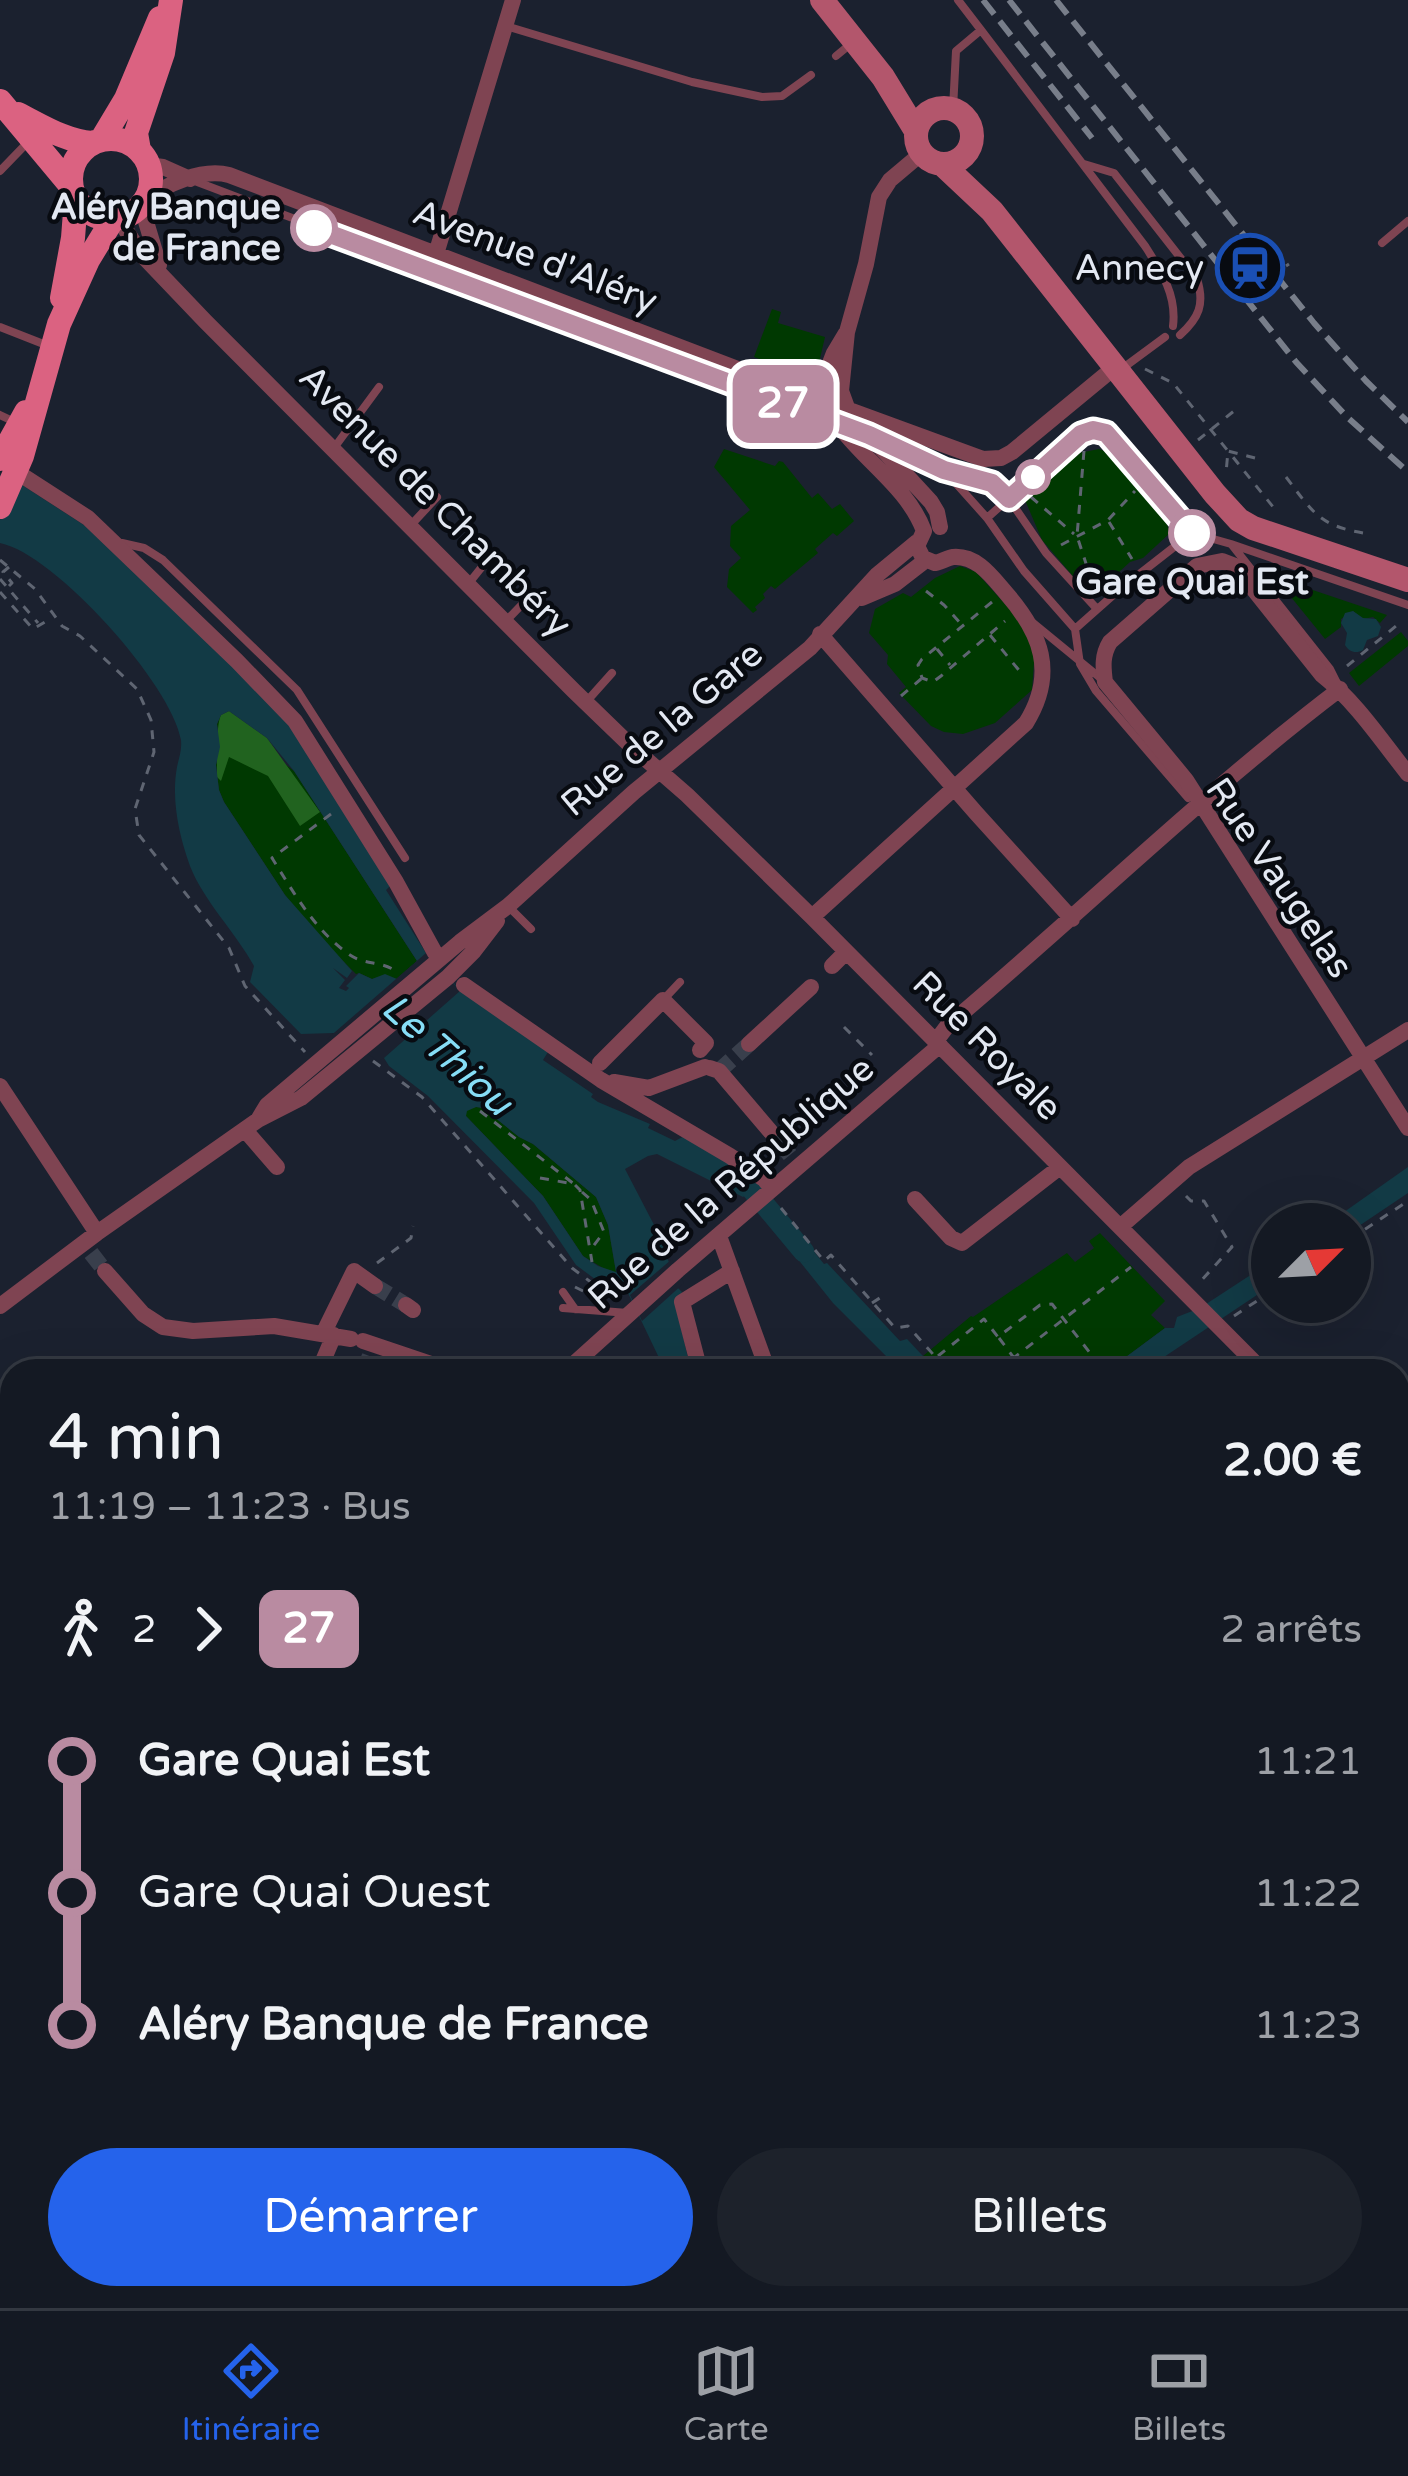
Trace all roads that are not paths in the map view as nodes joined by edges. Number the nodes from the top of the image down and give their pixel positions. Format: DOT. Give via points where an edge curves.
graph roads {
  1 [pos="170,0"];
  2 [pos="513,0"];
  3 [pos="822,0"];
  4 [pos="958,0"];
  5 [pos="505,25"];
  6 [pos="981,30"];
  7 [pos="811,75"];
  8 [pos="883,76"];
  9 [pos="5,105"];
  10 [pos="943,109"];
  11 [pos="32,138"];
  12 [pos="97,141"];
  13 [pos="926,149"];
  14 [pos="968,150"];
  15 [pos="144,158"];
  16 [pos="1083,164"];
  17 [pos="0,171"];
  18 [pos="190,179"];
  19 [pos="73,192"];
  20 [pos="129,211"];
  21 [pos="992,212"];
  22 [pos="1408,221"];
  23 [pos="1382,243"];
  24 [pos="404,252"];
  25 [pos="436,254"];
  26 [pos="0,327"];
  27 [pos="603,327"];
  28 [pos="847,332"];
  29 [pos="56,336"];
  30 [pos="1165,337"];
  31 [pos="1126,369"];
  32 [pos="42,384"];
  33 [pos="379,387"];
  34 [pos="763,388"];
  35 [pos="820,389"];
  36 [pos="841,416"];
  37 [pos="9,420"];
  38 [pos="869,435"];
  39 [pos="334,450"];
  40 [pos="944,470"];
  41 [pos="11,472"];
  42 [pos="437,497"];
  43 [pos="1009,499"];
  44 [pos="0,507"];
  45 [pos="987,518"];
  46 [pos="410,526"];
  47 [pos="1192,533"];
  48 [pos="927,534"];
  49 [pos="112,541"];
  50 [pos="1231,544"];
  51 [pos="493,553"];
  52 [pos="949,557"];
  53 [pos="926,560"];
  54 [pos="1408,580"];
  55 [pos="468,584"];
  56 [pos="532,592"];
  57 [pos="855,601"];
  58 [pos="1408,605"];
  59 [pos="1097,608"];
  60 [pos="1027,617"];
  61 [pos="505,622"];
  62 [pos="1075,629"];
  63 [pos="820,634"];
  64 [pos="1080,664"];
  65 [pos="612,673"];
  66 [pos="1340,680"];
  67 [pos="1105,682"];
  68 [pos="586,702"];
  69 [pos="661,770"];
  70 [pos="1408,774"];
  71 [pos="956,789"];
  72 [pos="1199,806"];
  73 [pos="404,858"];
  74 [pos="508,905"];
  75 [pos="812,917"];
  76 [pos="1072,919"];
  77 [pos="530,929"];
  78 [pos="465,948"];
  79 [pos="846,952"];
  80 [pos="435,958"];
  81 [pos="832,966"];
  82 [pos="456,981"];
  83 [pos="680,982"];
  84 [pos="812,987"];
  85 [pos="663,1000"];
  86 [pos="1408,1030"];
  87 [pos="938,1043"];
  88 [pos="749,1044"];
  89 [pos="346,1051"];
  90 [pos="1360,1058"];
  91 [pos="709,1064"];
  92 [pos="601,1071"];
  93 [pos="0,1086"];
  94 [pos="649,1088"];
  95 [pos="663,1116"];
  96 [pos="252,1125"];
  97 [pos="1408,1128"];
  98 [pos="770,1131"];
  99 [pos="1408,1139"];
  100 [pos="277,1167"];
  101 [pos="1060,1167"];
  102 [pos="770,1191"];
  103 [pos="916,1199"];
  104 [pos="1120,1228"];
  105 [pos="719,1237"];
  106 [pos="90,1243"];
  107 [pos="105,1271"];
  108 [pos="732,1271"];
  109 [pos="375,1286"];
  110 [pos="563,1288"];
  111 [pos="0,1306"];
  112 [pos="562,1308"];
  113 [pos="576,1310"];
  114 [pos="632,1310"];
  115 [pos="353,1341"];
  116 [pos="325,1359"];
  117 [pos="412,1359"];
  118 [pos="579,1359"];
  119 [pos="697,1359"];
  120 [pos="764,1359"];
  121 [pos="1251,1359"];
  1 -- 12 [label="main road" via="126,99"];
  1 -- 15 [label="main road" via="163,53 136,133"];
  2 -- 5 [label="street"];
  3 -- 8 [label="street" via="845,49"];
  4 -- 6 [label="lane"];
  5 -- 7 [label="lane" via="762,97 782,96"];
  5 -- 25 [label="street"];
  6 -- 10 [label="lane" via="956,51"];
  6 -- 16 [label="lane"];
  8 -- 10 [label="street"];
  8 -- 13 [label="street"];
  9 -- 11 [label="main road"];
  9 -- 12 [label="main road" via="77,142"];
  10 -- 13 [label="street" via="921,119"];
  10 -- 14 [label="street" via="965,117"];
  11 -- 17 [label="lane"];
  11 -- 19 [label="main road"];
  12 -- 15 [label="main road" via="128,142"];
  12 -- 19 [label="main road" via="74,161"];
  13 -- 14 [label="street" via="957,161"];
  13 -- 21 [label="street"];
  13 -- 28 [label="street" via="879,197"];
  14 -- 21 [label="street"];
  15 -- 18 [label="street, Avenue d'Aléry"];
  15 -- 20 [label="main road" via="151,177"];
  16 -- 16 [label="lane" via="1164,275 1176,331 1197,320 1197,279 1114,172"];
  18 -- 20 [label="street, Avenue d'Aléry"];
  18 -- 24 [label="street, Avenue d'Aléry" via="219,172"];
  19 -- 20 [label="main road" via="92,214"];
  19 -- 29 [label="main road"];
  20 -- 29 [label="main road" via="88,260"];
  20 -- 39 [label="street, Avenue de Chambéry" via="164,277"];
  21 -- 31 [label="street"];
  22 -- 23 [label="lane"];
  24 -- 25 [label="street, Avenue d'Aléry"];
  24 -- 27 [label="lane, Avenue d'Aléry"];
  25 -- 27 [label="street, Avenue d'Aléry"];
  26 -- 29 [label="lane"];
  27 -- 34 [label="street, Avenue d'Aléry"];
  28 -- 35 [label="street"];
  28 -- 36 [label="street"];
  29 -- 32 [label="main road"];
  30 -- 31 [label="lane"];
  31 -- 36 [label="street, Avenue d'Aléry" via="1001,458"];
  31 -- 54 [label="street" via="1239,520 1276,526"];
  32 -- 37 [label="main road"];
  32 -- 41 [label="main road"];
  33 -- 39 [label="lane"];
  34 -- 35 [label="street, Avenue d'Aléry"];
  34 -- 36 [label="lane, Avenue d'Aléry"];
  35 -- 36 [label="street, Avenue d'Aléry" via="826,407"];
  36 -- 38 [label="street, Avenue d'Aléry"];
  36 -- 48 [label="street, Avenue d'Aléry"];
  37 -- 41 [label="main road"];
  38 -- 40 [label="lane, Avenue d'Aléry"];
  38 -- 48 [label="street, Avenue d'Aléry" via="937,512"];
  39 -- 46 [label="street, Avenue de Chambéry"];
  40 -- 43 [label="lane, Avenue d'Aléry" via="992,483"];
  40 -- 45 [label="lane"];
  41 -- 44 [label="main road"];
  41 -- 49 [label="street"];
  42 -- 46 [label="lane"];
  43 -- 45 [label="lane"];
  43 -- 47 [label="lane" via="1093,430 1106,433"];
  43 -- 59 [label="lane"];
  45 -- 62 [label="lane"];
  46 -- 55 [label="street, Avenue de Chambéry"];
  47 -- 50 [label="lane"];
  47 -- 59 [label="lane"];
  48 -- 52 [label="street" via="948,532"];
  48 -- 53 [label="street" via="919,553"];
  48 -- 57 [label="street, Rue de la Gare"];
  49 -- 73 [label="lane" via="163,560 297,690"];
  49 -- 80 [label="street" via="295,721"];
  50 -- 58 [label="lane"];
  50 -- 66 [label="lane"];
  51 -- 55 [label="lane"];
  52 -- 53 [label="street"];
  52 -- 60 [label="street, Rue Vaugelas" via="982,567"];
  53 -- 57 [label="street, Rue de la Gare"];
  55 -- 61 [label="street, Avenue de Chambéry"];
  56 -- 61 [label="lane"];
  57 -- 63 [label="street, Rue de la Gare"];
  59 -- 62 [label="lane"];
  60 -- 64 [label="lane, Rue Vaugelas"];
  60 -- 71 [label="street" via="1042,656 1034,710"];
  61 -- 68 [label="street, Avenue de Chambéry"];
  62 -- 64 [label="lane, Rue Vaugelas"];
  63 -- 69 [label="street, Rue de la Gare"];
  63 -- 71 [label="street"];
  64 -- 67 [label="lane, Rue Vaugelas"];
  64 -- 72 [label="lane, Rue Vaugelas"];
  65 -- 68 [label="lane"];
  66 -- 67 [label="street" via="1322,675 1222,561 1197,566 1110,642"];
  66 -- 70 [label="street"];
  66 -- 72 [label="street, Rue de la République"];
  67 -- 72 [label="street, Rue Vaugelas"];
  68 -- 69 [label="street, Avenue de Chambéry"];
  69 -- 74 [label="street, Rue de la Gare"];
  69 -- 75 [label="street, Rue Royale"];
  71 -- 75 [label="street"];
  71 -- 76 [label="street"];
  72 -- 76 [label="street, Rue de la République"];
  72 -- 90 [label="street, Rue Vaugelas"];
  74 -- 77 [label="lane"];
  74 -- 78 [label="street, Rue de la Gare"];
  75 -- 79 [label="street, Rue Royale"];
  76 -- 87 [label="street, Rue de la République" via="948,1025"];
  78 -- 80 [label="street, Rue de la Gare"];
  78 -- 82 [label="street, Rue de la Gare"];
  79 -- 81 [label="street"];
  79 -- 87 [label="street, Rue Royale"];
  80 -- 89 [label="street, Rue de la Gare"];
  82 -- 89 [label="street, Rue de la Gare"];
  82 -- 92 [label="street"];
  83 -- 85 [label="lane"];
  84 -- 88 [label="street"];
  85 -- 91 [label="street" via="706,1043"];
  85 -- 92 [label="street"];
  86 -- 90 [label="street"];
  87 -- 101 [label="street, Rue Royale"];
  87 -- 102 [label="street, Rue de la République" via="795,1160"];
  89 -- 96 [label="street, Rue de la Gare" via="267,1105"];
  90 -- 97 [label="street, Rue Vaugelas"];
  90 -- 99 [label="lane, Rue Vaugelas"];
  90 -- 104 [label="street" via="1189,1167"];
  91 -- 94 [label="street"];
  91 -- 98 [label="street"];
  92 -- 94 [label="street"];
  92 -- 95 [label="street"];
  93 -- 106 [label="street"];
  94 -- 95 [label="street"];
  95 -- 102 [label="street" via="764,1179"];
  96 -- 100 [label="street"];
  96 -- 106 [label="street, Rue de la Gare"];
  101 -- 103 [label="street" via="962,1243"];
  101 -- 104 [label="street, Rue Royale"];
  102 -- 105 [label="street, Rue de la République"];
  104 -- 121 [label="street, Rue Royale"];
  105 -- 108 [label="street"];
  105 -- 114 [label="street, Rue de la République"];
  106 -- 111 [label="street, Rue de la Gare"];
  107 -- 115 [label="street" via="163,1327 274,1326"];
  108 -- 119 [label="street" via="682,1302"];
  108 -- 120 [label="street"];
  109 -- 115 [label="street" via="362,1269"];
  110 -- 113 [label="lane"];
  112 -- 113 [label="lane"];
  113 -- 114 [label="lane"];
  114 -- 118 [label="street, Rue de la République"];
  115 -- 116 [label="street"];
  115 -- 117 [label="street"];
}
